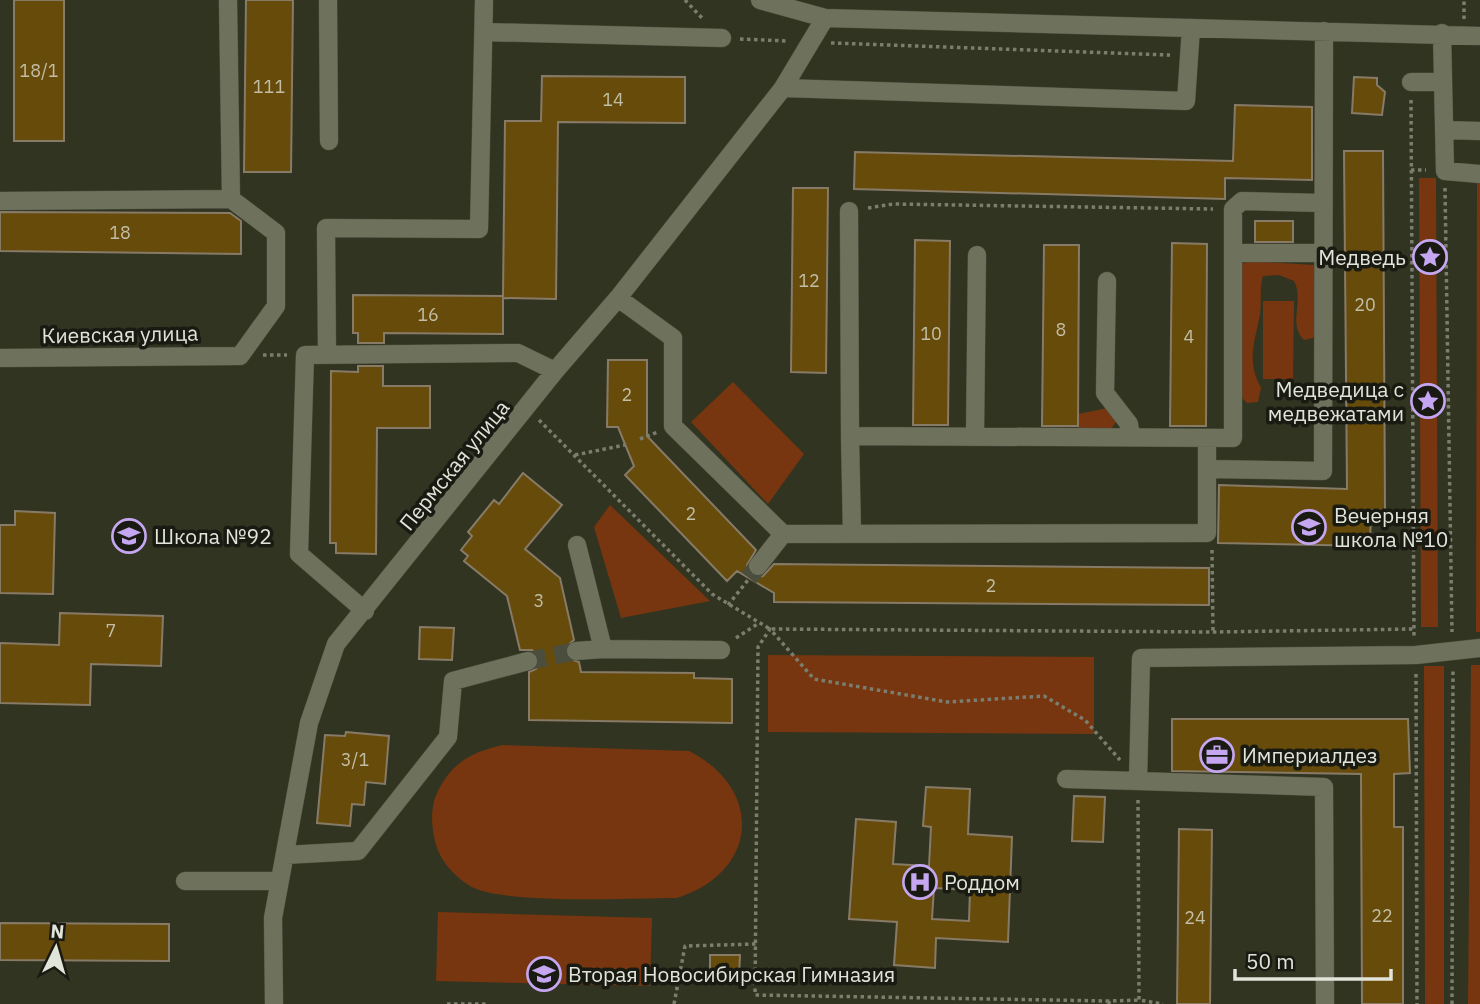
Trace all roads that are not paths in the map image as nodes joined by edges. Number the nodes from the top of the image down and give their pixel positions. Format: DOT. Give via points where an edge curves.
graph roads {
  1 [pos="228,0"];
  2 [pos="328,0"];
  3 [pos="484,0"];
  4 [pos="760,0"];
  5 [pos="825,18"];
  6 [pos="1191,28"];
  7 [pos="1324,31"];
  8 [pos="484,32"];
  9 [pos="1442,33"];
  10 [pos="1480,36"];
  11 [pos="722,38"];
  12 [pos="1411,82"];
  13 [pos="1443,82"];
  14 [pos="783,88"];
  15 [pos="1444,130"];
  16 [pos="1480,131"];
  17 [pos="329,141"];
  18 [pos="1480,174"];
  19 [pos="231,199"];
  20 [pos="0,201"];
  21 [pos="1323,203"];
  22 [pos="849,211"];
  23 [pos="1233,253"];
  24 [pos="1323,253"];
  25 [pos="977,255"];
  26 [pos="1107,281"];
  27 [pos="618,298"];
  28 [pos="327,355"];
  29 [pos="0,358"];
  30 [pos="555,371"];
  31 [pos="850,436"];
  32 [pos="975,437"];
  33 [pos="1131,438"];
  34 [pos="1207,438"];
  35 [pos="1207,469"];
  36 [pos="783,534"];
  37 [pos="852,534"];
  38 [pos="577,545"];
  39 [pos="754,572"];
  40 [pos="365,611"];
  41 [pos="1480,648"];
  42 [pos="603,649"];
  43 [pos="721,650"];
  44 [pos="576,651"];
  45 [pos="528,662"];
  46 [pos="1066,779"];
  47 [pos="1138,781"];
  48 [pos="285,855"];
  49 [pos="185,881"];
  50 [pos="280,881"];
  51 [pos="274,1004"];
  52 [pos="1325,1004"];
  1 -- 19 [label="street"];
  2 -- 17 [label="street"];
  3 -- 8 [label="street"];
  4 -- 5 [label="street"];
  5 -- 6 [label="street"];
  5 -- 14 [label="street, Пермская улица"];
  6 -- 7 [label="street"];
  6 -- 14 [label="street" via="1186,101"];
  7 -- 9 [label="street"];
  7 -- 21 [label="street"];
  8 -- 11 [label="street"];
  8 -- 28 [label="street" via="479,229 326,228"];
  9 -- 10 [label="street"];
  9 -- 13 [label="street"];
  12 -- 13 [label="street"];
  13 -- 15 [label="street"];
  14 -- 27 [label="street, Пермская улица"];
  15 -- 16 [label="street"];
  15 -- 18 [label="street" via="1444,171"];
  19 -- 20 [label="street"];
  19 -- 29 [label="street, Киевская улица" via="276,233 276,306 240,356"];
  21 -- 23 [label="street" via="1242,201 1233,209"];
  21 -- 24 [label="street"];
  22 -- 31 [label="street"];
  23 -- 24 [label="street"];
  23 -- 34 [label="street" via="1233,438"];
  24 -- 35 [label="street" via="1323,471"];
  25 -- 32 [label="street"];
  26 -- 33 [label="street" via="1105,393 1129,424"];
  27 -- 30 [label="street, Пермская улица"];
  27 -- 36 [label="street" via="673,338 673,426"];
  28 -- 30 [label="street" via="518,353"];
  28 -- 40 [label="street" via="305,355 299,554"];
  30 -- 40 [label="street, Пермская улица"];
  31 -- 32 [label="street"];
  31 -- 37 [label="street"];
  32 -- 33 [label="street"];
  33 -- 34 [label="street"];
  34 -- 35 [label="street"];
  35 -- 37 [label="street" via="1207,533"];
  36 -- 37 [label="street"];
  36 -- 39 [label="street"];
  38 -- 42 [label="street"];
  40 -- 48 [label="street, Пермская улица" via="336,644 309,723"];
  41 -- 47 [label="street" via="1416,655 1141,658"];
  42 -- 43 [label="street"];
  42 -- 44 [label="street"];
  45 -- 48 [label="street" via="453,681 448,737 358,851"];
  46 -- 47 [label="street"];
  47 -- 52 [label="street" via="1324,787"];
  48 -- 50 [label="street, Пермская улица"];
  49 -- 50 [label="street"];
  50 -- 51 [label="street, Пермская улица" via="273,918"];
}
